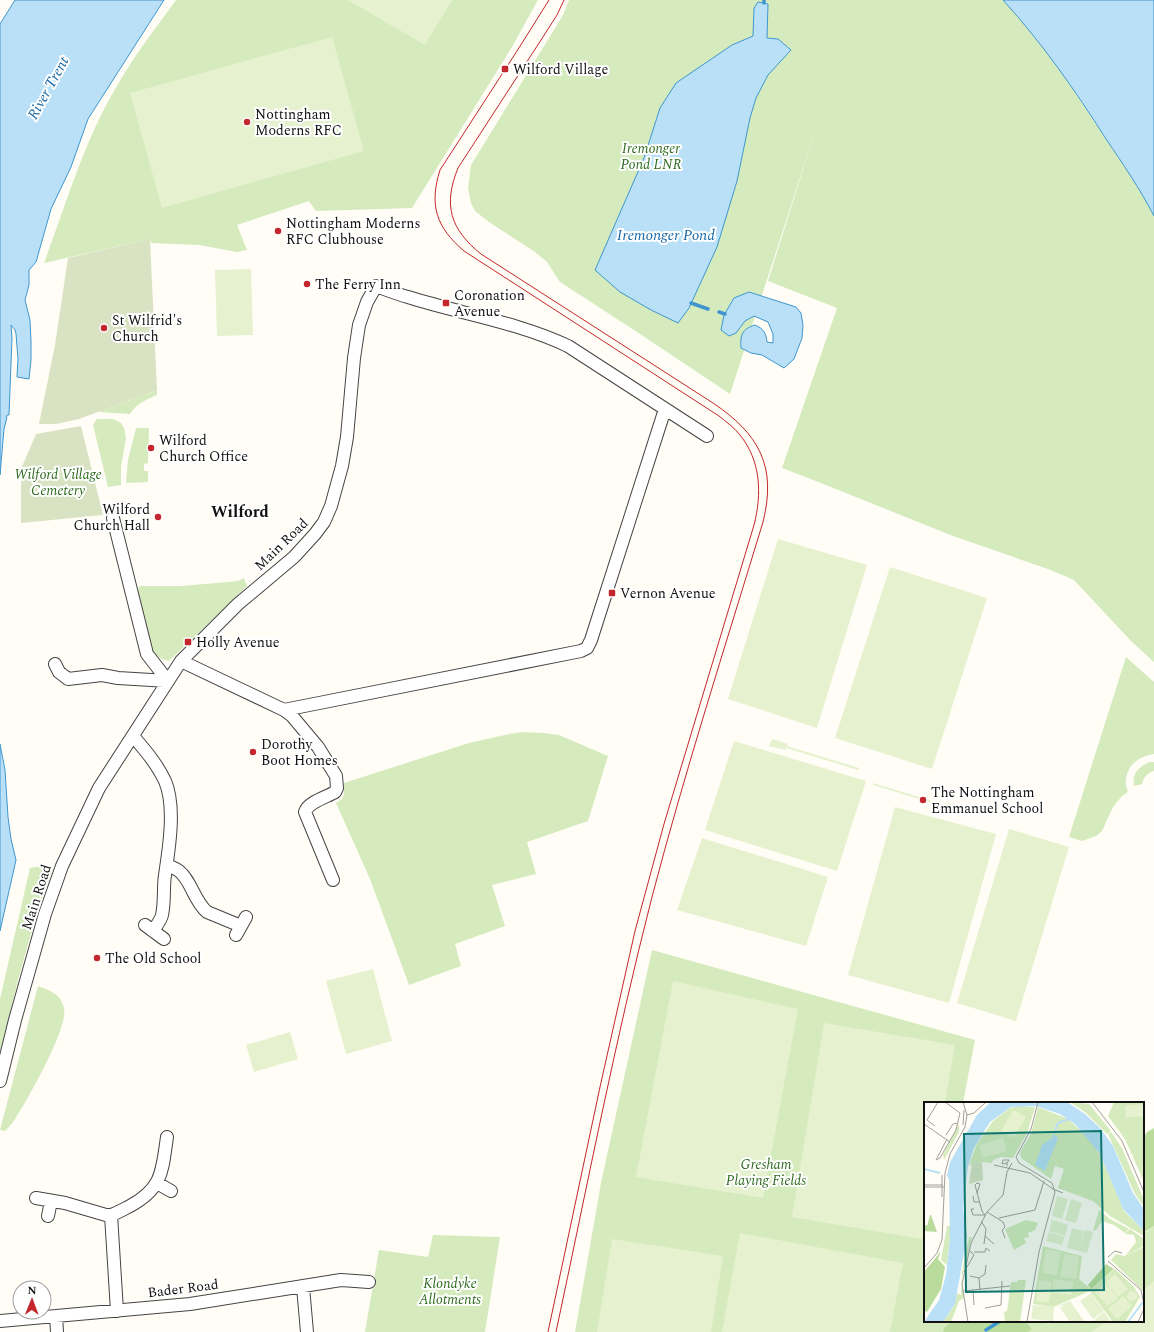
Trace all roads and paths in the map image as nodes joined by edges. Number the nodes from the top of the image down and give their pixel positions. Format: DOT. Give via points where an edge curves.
graph roads {
  1 [pos="665,409"];
  2 [pos="707,436"];
  3 [pos="113,518"];
  4 [pos="181,661"];
  5 [pos="55,664"];
  6 [pos="168,681"];
  7 [pos="284,710"];
  8 [pos="133,736"];
  9 [pos="167,865"];
  10 [pos="333,880"];
  11 [pos="241,926"];
  12 [pos="164,939"];
  13 [pos="0,1081"];
  14 [pos="167,1137"];
  15 [pos="157,1183"];
  16 [pos="171,1191"];
  17 [pos="36,1198"];
  18 [pos="51,1201"];
  19 [pos="111,1215"];
  20 [pos="48,1216"];
  21 [pos="369,1282"];
  22 [pos="303,1287"];
  23 [pos="117,1311"];
  24 [pos="56,1316"];
  25 [pos="0,1321"];
  26 [pos="57,1332"];
  27 [pos="308,1332"];
  1 -- 2 [label="street"];
  1 -- 4 [label="street, Main Road" via="554,339 514,325 407,297 376,286 359,325 347,437 336,489 324,522 294,557 238,604"];
  1 -- 7 [label="street" via="594,633 587,648 581,652"];
  3 -- 6 [label="street" via="147,654"];
  4 -- 6 [label="street, Main Road"];
  4 -- 7 [label="street"];
  5 -- 6 [label="street" via="59,672 68,679 102,675"];
  6 -- 8 [label="street, Main Road"];
  7 -- 10 [label="street" via="318,748 336,776 335,792 306,808"];
  8 -- 9 [label="street" via="158,767 166,782 171,805"];
  8 -- 13 [label="street, Main Road" via="99,788 60,871 29,969"];
  9 -- 11 [label="street" via="180,871 207,912"];
  9 -- 12 [label="street" via="162,916 149,928"];
  14 -- 15 [label="street" via="162,1170"];
  15 -- 16 [label="street"];
  15 -- 19 [label="street" via="138,1201"];
  17 -- 18 [label="street"];
  18 -- 19 [label="street"];
  18 -- 20 [label="street"];
  19 -- 23 [label="street"];
  21 -- 22 [label="street, Bader Road" via="341,1280"];
  22 -- 23 [label="street, Bader Road" via="190,1304"];
  22 -- 27 [label="street"];
  23 -- 24 [label="street, Bader Road"];
  24 -- 25 [label="street, Bader Road"];
  24 -- 26 [label="street"];
}
